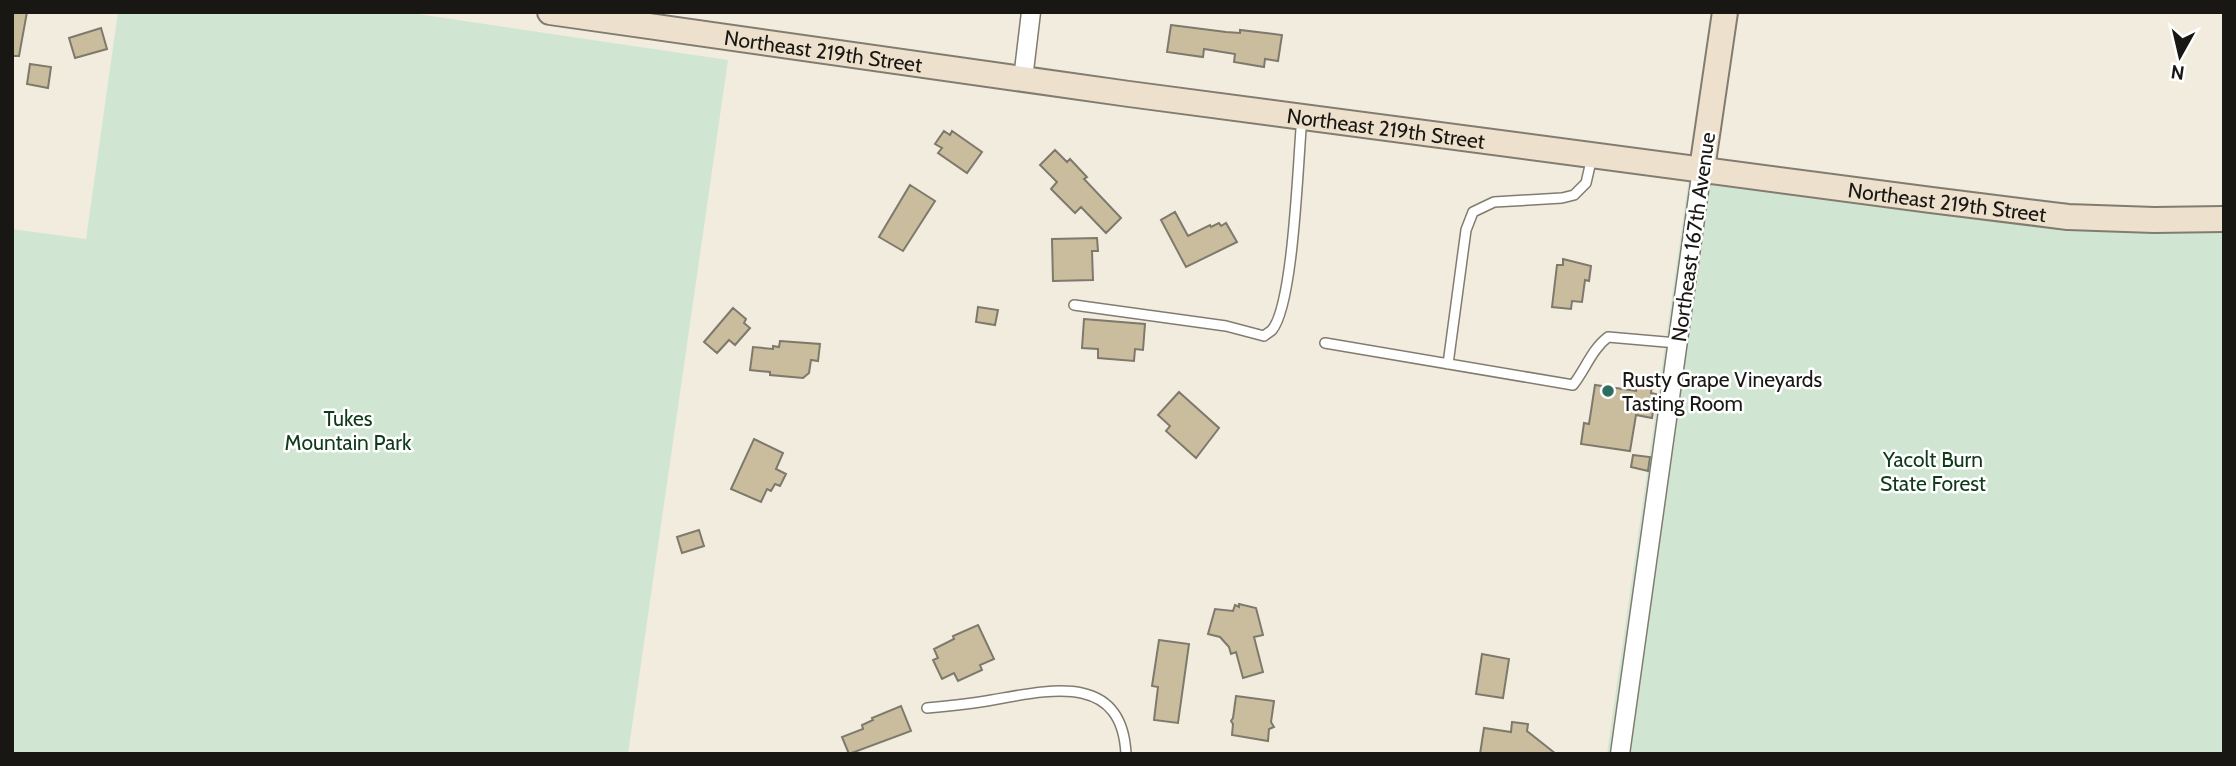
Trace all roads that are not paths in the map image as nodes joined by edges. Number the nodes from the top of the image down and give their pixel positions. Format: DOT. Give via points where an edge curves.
graph roads {
  1 [pos="550,12"];
  2 [pos="1031,12"];
  3 [pos="1725,12"];
  4 [pos="644,19"];
  5 [pos="1023,79"];
  6 [pos="1302,115"];
  7 [pos="1592,154"];
  8 [pos="1702,169"];
  9 [pos="2224,219"];
  10 [pos="1074,305"];
  11 [pos="1325,342"];
  12 [pos="1677,343"];
  13 [pos="1448,364"];
  14 [pos="927,708"];
  15 [pos="1126,754"];
  16 [pos="1620,754"];
  1 -- 4 [label="street, Northeast 219th Street"];
  2 -- 5 [label="street"];
  3 -- 8 [label="street, Northeast 167th Avenue"];
  4 -- 5 [label="street, Northeast 219th Street"];
  5 -- 6 [label="street, Northeast 219th Street"];
  6 -- 7 [label="street, Northeast 219th Street"];
  6 -- 10 [label="lane" via="1289,275 1273,329 1264,336 1226,326"];
  7 -- 8 [label="street, Northeast 219th Street"];
  7 -- 13 [label="lane" via="1586,183 1574,195 1494,202 1474,212 1466,230"];
  8 -- 9 [label="street, Northeast 219th Street" via="2068,217"];
  8 -- 12 [label="street, Northeast 167th Avenue"];
  11 -- 13 [label="lane"];
  12 -- 13 [label="lane" via="1608,337 1573,385"];
  12 -- 16 [label="street, Northeast 167th Avenue"];
  14 -- 15 [label="lane" via="1043,691 1092,695 1120,720"];
}
